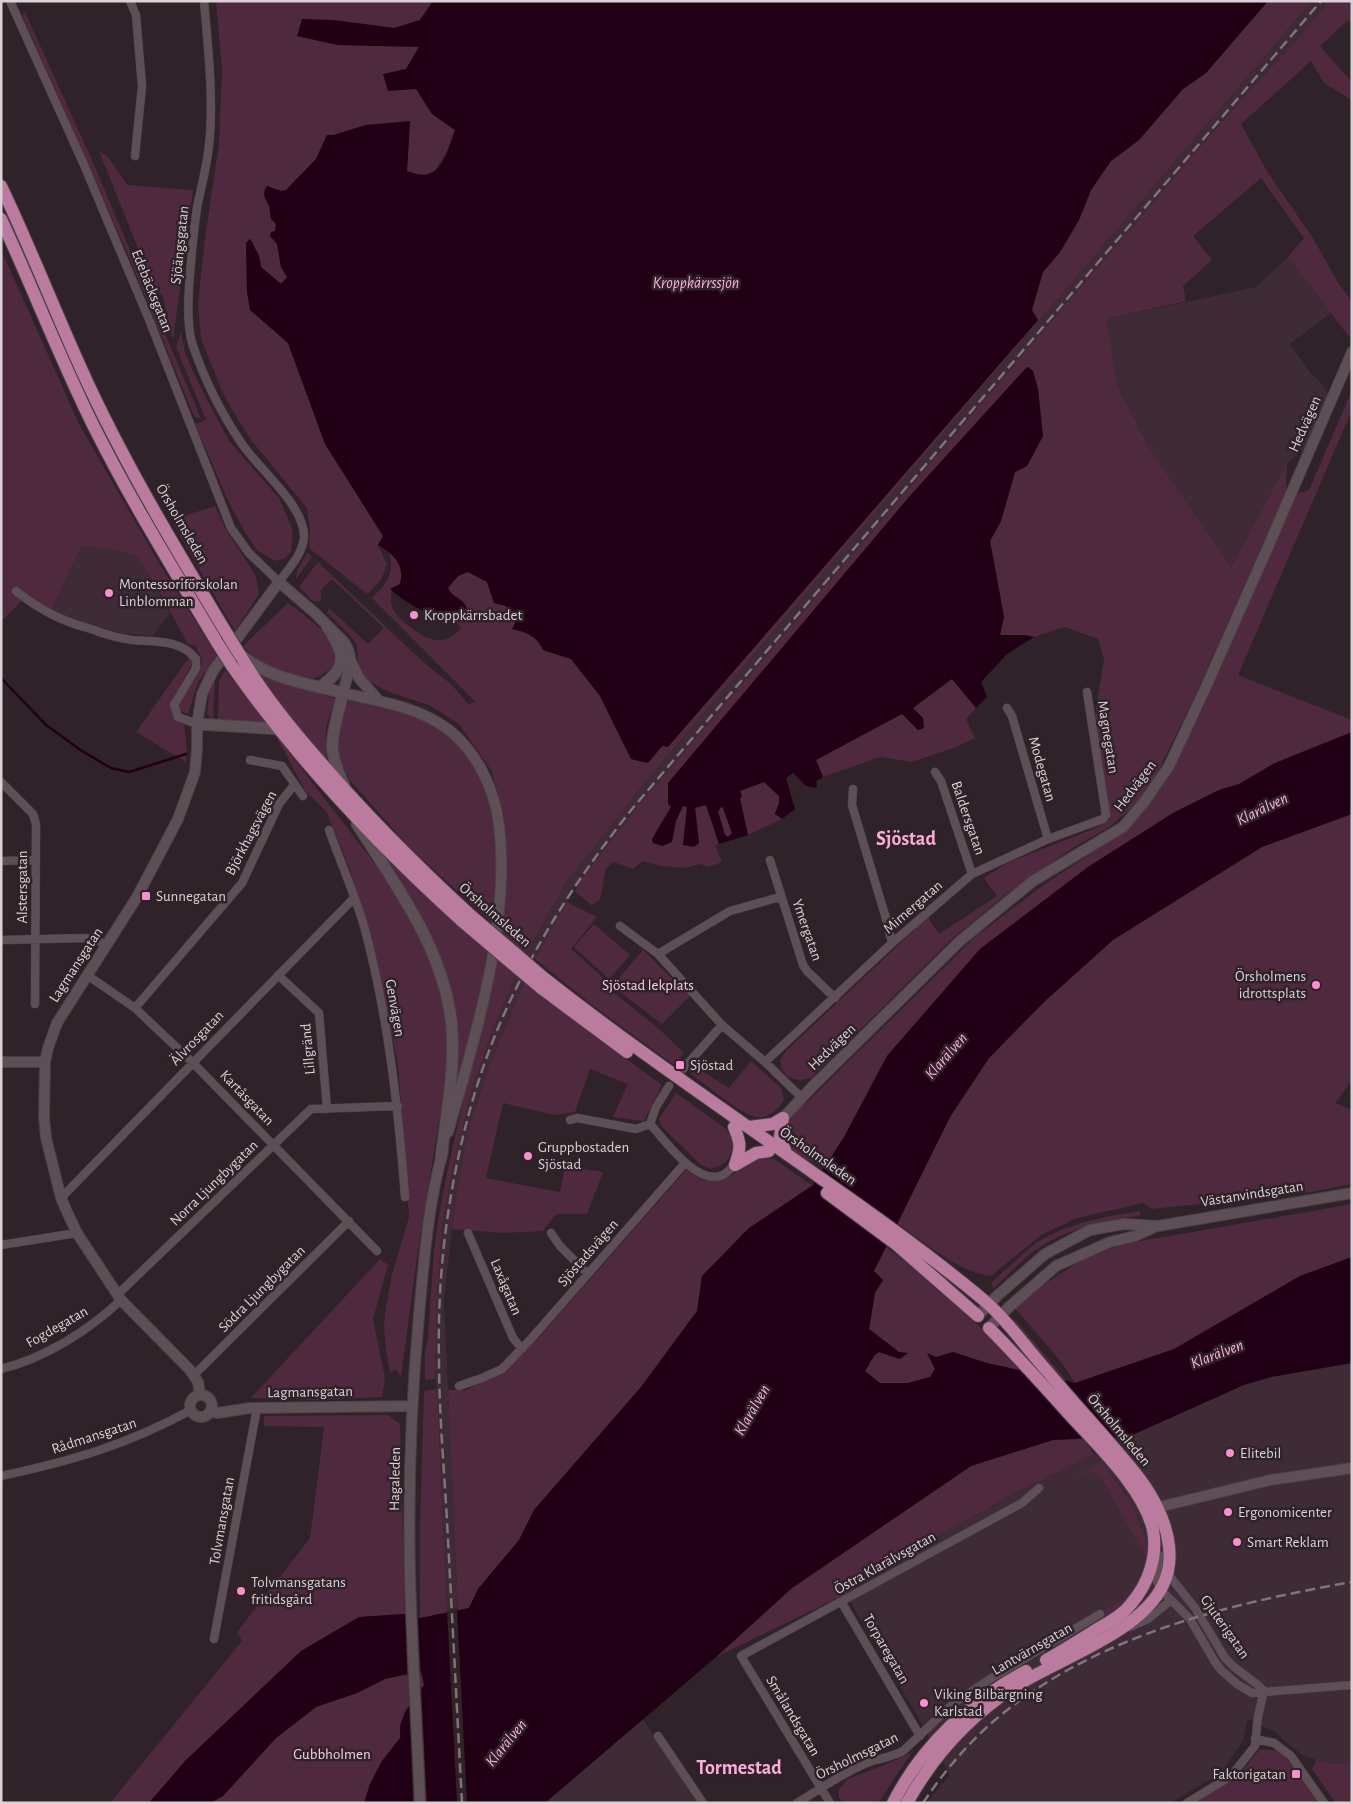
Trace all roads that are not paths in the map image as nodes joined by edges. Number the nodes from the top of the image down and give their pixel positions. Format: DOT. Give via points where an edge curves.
graph roads {
  1 [pos="10,1"];
  2 [pos="130,1"];
  3 [pos="204,1"];
  4 [pos="135,156"];
  5 [pos="1,186"];
  6 [pos="1,219"];
  7 [pos="1352,352"];
  8 [pos="302,549"];
  9 [pos="279,582"];
  10 [pos="16,591"];
  11 [pos="327,626"];
  12 [pos="240,655"];
  13 [pos="351,662"];
  14 [pos="320,687"];
  15 [pos="1087,692"];
  16 [pos="343,694"];
  17 [pos="379,701"];
  18 [pos="1008,708"];
  19 [pos="197,724"];
  20 [pos="280,729"];
  21 [pos="250,760"];
  22 [pos="935,772"];
  23 [pos="1,782"];
  24 [pos="294,785"];
  25 [pos="853,789"];
  26 [pos="303,796"];
  27 [pos="347,800"];
  28 [pos="1106,815"];
  29 [pos="329,830"];
  30 [pos="1048,840"];
  31 [pos="36,860"];
  32 [pos="770,860"];
  33 [pos="1,861"];
  34 [pos="972,874"];
  35 [pos="780,897"];
  36 [pos="354,898"];
  37 [pos="620,926"];
  38 [pos="36,938"];
  39 [pos="1,940"];
  40 [pos="892,943"];
  41 [pos="108,944"];
  42 [pos="658,954"];
  43 [pos="87,975"];
  44 [pos="278,975"];
  45 [pos="542,983"];
  46 [pos="834,998"];
  47 [pos="35,1004"];
  48 [pos="135,1008"];
  49 [pos="722,1025"];
  50 [pos="1,1062"];
  51 [pos="45,1062"];
  52 [pos="192,1062"];
  53 [pos="765,1062"];
  54 [pos="683,1069"];
  55 [pos="669,1086"];
  56 [pos="802,1098"];
  57 [pos="398,1106"];
  58 [pos="327,1110"];
  59 [pos="783,1118"];
  60 [pos="570,1120"];
  61 [pos="650,1124"];
  62 [pos="734,1127"];
  63 [pos="749,1127"];
  64 [pos="273,1145"];
  65 [pos="769,1151"];
  66 [pos="786,1153"];
  67 [pos="441,1158"];
  68 [pos="686,1163"];
  69 [pos="734,1165"];
  70 [pos="805,1171"];
  71 [pos="1352,1194"];
  72 [pos="405,1197"];
  73 [pos="61,1198"];
  74 [pos="349,1221"];
  75 [pos="1158,1226"];
  76 [pos="77,1233"];
  77 [pos="468,1233"];
  78 [pos="551,1233"];
  79 [pos="900,1241"];
  80 [pos="1,1245"];
  81 [pos="377,1251"];
  82 [pos="588,1274"];
  83 [pos="119,1297"];
  84 [pos="989,1304"];
  85 [pos="978,1316"];
  86 [pos="1000,1317"];
  87 [pos="990,1328"];
  88 [pos="522,1349"];
  89 [pos="1,1370"];
  90 [pos="194,1375"];
  91 [pos="459,1386"];
  92 [pos="200,1395"];
  93 [pos="412,1406"];
  94 [pos="257,1408"];
  95 [pos="191,1410"];
  96 [pos="210,1411"];
  97 [pos="1123,1466"];
  98 [pos="1352,1468"];
  99 [pos="1,1476"];
  100 [pos="1039,1488"];
  101 [pos="1151,1509"];
  102 [pos="1154,1542"];
  103 [pos="1168,1574"];
  104 [pos="1161,1590"];
  105 [pos="1170,1601"];
  106 [pos="842,1602"];
  107 [pos="1100,1614"];
  108 [pos="1111,1635"];
  109 [pos="214,1639"];
  110 [pos="742,1656"];
  111 [pos="1352,1685"];
  112 [pos="1264,1691"];
  113 [pos="658,1736"];
  114 [pos="920,1736"];
  115 [pos="1256,1739"];
  116 [pos="820,1789"];
  117 [pos="420,1803"];
  118 [pos="703,1803"];
  119 [pos="797,1803"];
  120 [pos="830,1803"];
  121 [pos="893,1803"];
  122 [pos="906,1803"];
  123 [pos="1187,1803"];
  124 [pos="1324,1803"];
  1 -- 9 [label="street, Edebäcksgatan" via="146,312 231,528"];
  2 -- 4 [label="street" via="136,15 142,86"];
  3 -- 8 [label="street, Sjöängsgatan" via="210,68 209,144 197,209 190,275 188,307 192,340 207,382 224,415 243,446 288,498 303,525"];
  5 -- 12 [label="main road, Örsholmsleden, bridge" via="107,422"];
  6 -- 20 [label="main road, Örsholmsleden, bridge" via="60,357 144,519 232,666"];
  7 -- 56 [label="street, Hedvägen" via="1197,706 1169,766 1145,801 1123,827 1033,881 960,941"];
  8 -- 9 [label="street, Lagmansgatan"];
  9 -- 11 [label="street" via="316,612"];
  9 -- 19 [label="street, Lagmansgatan" via="213,671 202,694"];
  10 -- 19 [label="street" via="39,609 70,623 121,638 162,641 188,651 196,659 196,668 174,705 178,718"];
  11 -- 13 [label="street" via="345,643"];
  11 -- 14 [label="main road" via="342,656 337,671"];
  12 -- 14 [label="main road" via="272,674"];
  12 -- 27 [label="main road, Örsholmsleden" via="269,701"];
  13 -- 16 [label="street"];
  13 -- 17 [label="street" via="363,684"];
  14 -- 16 [label="main road"];
  15 -- 28 [label="street, Magnegatan"];
  16 -- 17 [label="street, Hagaleden"];
  16 -- 27 [label="main road" via="332,748"];
  17 -- 67 [label="street, Hagaleden" via="417,712 461,741 486,777 499,823 502,870 493,949 480,1012"];
  18 -- 30 [label="street, Modegatan"];
  19 -- 20 [label="main road"];
  19 -- 41 [label="street, Lagmansgatan" via="194,772 187,797 150,873"];
  20 -- 27 [label="main road, Örsholmsleden"];
  21 -- 24 [label="street" via="282,766"];
  22 -- 34 [label="street, Baldersgatan"];
  23 -- 31 [label="street, Alstersgatan" via="32,814 36,824"];
  24 -- 26 [label="street"];
  24 -- 48 [label="street, Björkhagsvägen" via="279,804 242,883"];
  25 -- 40 [label="street" via="852,805"];
  27 -- 45 [label="main road, Örsholmsleden, bridge" via="395,858"];
  27 -- 67 [label="main road" via="423,932 442,980 452,1028 452,1054"];
  28 -- 30 [label="street, Mimergatan"];
  29 -- 36 [label="street, Genvägen"];
  30 -- 34 [label="street, Mimergatan"];
  31 -- 33 [label="street"];
  31 -- 38 [label="street, Alstersgatan"];
  32 -- 35 [label="street, Ymergatan"];
  34 -- 40 [label="street, Mimergatan"];
  35 -- 42 [label="street" via="730,911"];
  35 -- 46 [label="street, Ymergatan" via="803,966"];
  36 -- 44 [label="street, Älvrosgatan"];
  36 -- 57 [label="street, Genvägen" via="364,925 380,993"];
  37 -- 42 [label="street"];
  38 -- 39 [label="street"];
  38 -- 41 [label="street" via="86,938"];
  38 -- 47 [label="street, Alstersgatan"];
  40 -- 46 [label="street, Mimergatan"];
  41 -- 43 [label="street, Lagmansgatan"];
  42 -- 49 [label="street"];
  43 -- 48 [label="street, Kartåsgatan"];
  43 -- 51 [label="street, Lagmansgatan" via="52,1034"];
  44 -- 52 [label="street, Älvrosgatan"];
  44 -- 58 [label="street, Lillgränd" via="319,1013"];
  45 -- 62 [label="main road, Örsholmsleden" via="580,1018"];
  45 -- 63 [label="main road, Örsholmsleden"];
  46 -- 53 [label="street, Mimergatan"];
  48 -- 52 [label="street, Kartåsgatan"];
  49 -- 53 [label="street"];
  49 -- 54 [label="street"];
  50 -- 51 [label="street"];
  51 -- 73 [label="street, Lagmansgatan" via="46,1138"];
  52 -- 64 [label="street, Kartåsgatan"];
  52 -- 73 [label="street, Älvrosgatan"];
  53 -- 56 [label="street"];
  55 -- 61 [label="street"];
  56 -- 59 [label="street, Hedvägen"];
  57 -- 58 [label="street, Norra Ljungbygatan"];
  57 -- 72 [label="street, Genvägen"];
  58 -- 64 [label="street, Norra Ljungbygatan" via="311,1109"];
  59 -- 63 [label="main road" via="773,1124"];
  59 -- 66 [label="main road" via="780,1136"];
  60 -- 61 [label="street" via="577,1118 636,1130"];
  61 -- 68 [label="street"];
  62 -- 65 [label="main road, Örsholmsleden"];
  62 -- 69 [label="main road" via="740,1142"];
  63 -- 66 [label="main road, Örsholmsleden"];
  64 -- 74 [label="street, Kartåsgatan"];
  64 -- 83 [label="street, Norra Ljungbygatan"];
  65 -- 69 [label="main road" via="756,1153"];
  65 -- 70 [label="main road, Örsholmsleden"];
  66 -- 70 [label="main road, Örsholmsleden"];
  67 -- 93 [label="street, Hagaleden" via="423,1276"];
  68 -- 69 [label="street" via="709,1177 723,1175"];
  68 -- 82 [label="street, Sjöstadsvägen"];
  70 -- 79 [label="main road, Örsholmsleden"];
  71 -- 75 [label="street, Västanvindsgatan"];
  73 -- 76 [label="street, Lagmansgatan"];
  74 -- 81 [label="street, Kartåsgatan"];
  74 -- 90 [label="street, Södra Ljungbygatan"];
  75 -- 84 [label="street, Västanvindsgatan" via="1124,1224 1090,1230 1045,1254"];
  75 -- 86 [label="street, Västanvindsgatan" via="1110,1242 1056,1266"];
  76 -- 80 [label="street"];
  76 -- 83 [label="street, Lagmansgatan"];
  77 -- 88 [label="street, Laxågatan" via="513,1338"];
  78 -- 82 [label="street"];
  79 -- 84 [label="main road, Örsholmsleden"];
  79 -- 85 [label="main road, Örsholmsleden"];
  82 -- 88 [label="street, Sjöstadsvägen"];
  83 -- 89 [label="street, Fogdegatan" via="78,1334 46,1352"];
  83 -- 90 [label="street, Lagmansgatan"];
  84 -- 85 [label="street, Västanvindsgatan"];
  84 -- 86 [label="main road, Örsholmsleden"];
  85 -- 87 [label="main road, Örsholmsleden"];
  86 -- 87 [label="street, Västanvindsgatan"];
  86 -- 97 [label="main road, Örsholmsleden"];
  87 -- 97 [label="main road, Örsholmsleden"];
  88 -- 91 [label="street, Sjöstadsvägen" via="502,1368"];
  90 -- 92 [label="street, Lagmansgatan"];
  92 -- 95 [label="street" via="192,1400"];
  92 -- 96 [label="street, Lagmansgatan" via="209,1400"];
  93 -- 94 [label="street, Lagmansgatan"];
  93 -- 117 [label="street, Hagaleden" via="410,1576"];
  94 -- 96 [label="street, Lagmansgatan"];
  94 -- 109 [label="street, Tolvmansgatan"];
  95 -- 96 [label="street, Lagmansgatan" via="201,1417"];
  95 -- 99 [label="street, Rådmansgatan" via="120,1444 60,1463"];
  97 -- 101 [label="main road, Örsholmsleden"];
  98 -- 101 [label="street" via="1270,1480"];
  100 -- 106 [label="street, Östra Klarälvsgatan" via="1022,1503"];
  101 -- 102 [label="main road, Lantvärnsgatan"];
  101 -- 103 [label="main road, Lantvärnsgatan" via="1167,1534 1170,1551"];
  102 -- 104 [label="street, Lantvärnsgatan" via="1159,1551 1157,1582"];
  102 -- 121 [label="main road, Lantvärnsgatan" via="1145,1586 1130,1606 1091,1633 1012,1678 970,1708 923,1755"];
  103 -- 104 [label="main road, Lantvärnsgatan"];
  103 -- 112 [label="street, Gjuterigatan" via="1195,1608 1225,1658"];
  104 -- 105 [label="street, Gjuterigatan"];
  104 -- 108 [label="main road, Lantvärnsgatan" via="1147,1608"];
  105 -- 108 [label="street, Lantvärnsgatan" via="1148,1618"];
  105 -- 112 [label="street, Gjuterigatan" via="1190,1619 1227,1676 1252,1693"];
  106 -- 110 [label="street, Östra Klarälvsgatan"];
  106 -- 114 [label="street, Torparegatan"];
  107 -- 114 [label="street, Örsholmsgatan" via="954,1703"];
  108 -- 122 [label="main road, Lantvärnsgatan" via="1017,1685 990,1704 932,1762"];
  110 -- 116 [label="street, Smålandsgatan"];
  111 -- 112 [label="street, Gjuterigatan"];
  112 -- 115 [label="street"];
  113 -- 118 [label="street"];
  114 -- 116 [label="street, Örsholmsgatan" via="895,1756 869,1762"];
  115 -- 123 [label="street" via="1255,1746 1230,1776"];
  115 -- 124 [label="street" via="1274,1744 1291,1756"];
  116 -- 119 [label="street, Örsholmsgatan"];
  116 -- 120 [label="street, Smålandsgatan"];
}
